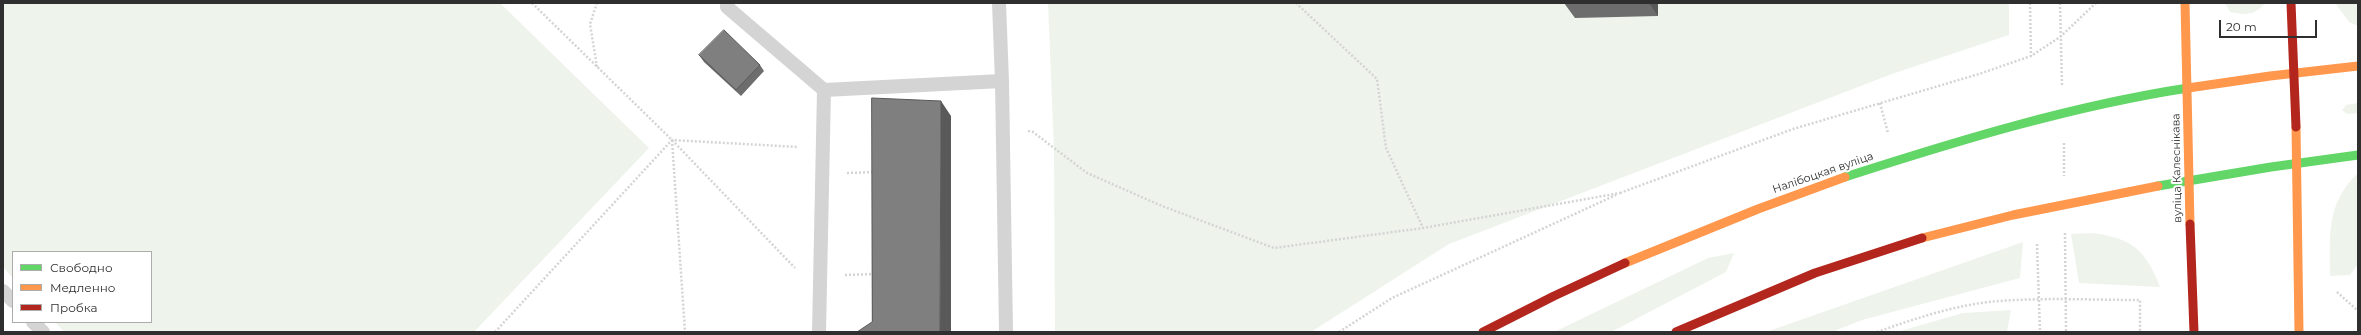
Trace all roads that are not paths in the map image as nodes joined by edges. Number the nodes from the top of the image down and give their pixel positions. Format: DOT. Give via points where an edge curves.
graph roads {
  1 [pos="726,3"];
  2 [pos="999,3"];
  3 [pos="2185,3"];
  4 [pos="2291,3"];
  5 [pos="2358,66"];
  6 [pos="2294,71"];
  7 [pos="1002,81"];
  8 [pos="2188,88"];
  9 [pos="824,90"];
  10 [pos="2358,155"];
  11 [pos="2297,164"];
  12 [pos="2188,180"];
  13 [pos="3,291"];
  14 [pos="12,300"];
  15 [pos="35,323"];
  16 [pos="43,332"];
  17 [pos="819,332"];
  18 [pos="1006,332"];
  19 [pos="1483,332"];
  20 [pos="1676,332"];
  21 [pos="2194,332"];
  22 [pos="2299,332"];
  1 -- 9 [label="lane" via="727,7"];
  2 -- 7 [label="lane"];
  3 -- 8 [label="main road, вуліца Калеснікава"];
  4 -- 6 [label="main road"];
  5 -- 6 [label="main road, Налібоцкая вуліца"];
  6 -- 8 [label="main road, Налібоцкая вуліца"];
  6 -- 11 [label="main road"];
  7 -- 9 [label="lane"];
  7 -- 18 [label="lane"];
  8 -- 12 [label="main road, вуліца Калеснікава"];
  8 -- 19 [label="main road, Налібоцкая вуліца" via="2063,114 1895,160 1732,218 1626,263"];
  9 -- 17 [label="lane"];
  10 -- 11 [label="main road"];
  11 -- 12 [label="main road"];
  11 -- 22 [label="main road"];
  12 -- 20 [label="main road" via="2036,209 1900,244 1788,283"];
  12 -- 21 [label="main road, вуліца Калеснікава"];
  13 -- 14 [label="lane"];
  15 -- 16 [label="lane"];
}
